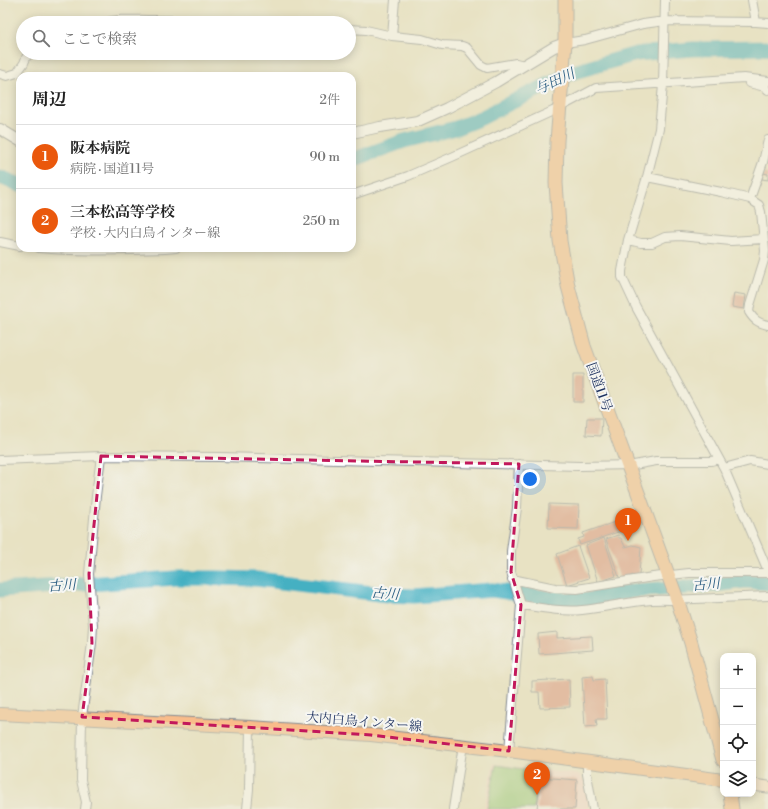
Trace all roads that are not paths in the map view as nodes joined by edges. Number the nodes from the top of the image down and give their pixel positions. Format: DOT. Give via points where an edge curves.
graph roads {
  1 [pos="395,0"];
  2 [pos="565,0"];
  3 [pos="664,0"];
  4 [pos="752,0"];
  5 [pos="756,22"];
  6 [pos="768,23"];
  7 [pos="664,24"];
  8 [pos="356,29"];
  9 [pos="392,36"];
  10 [pos="565,43"];
  11 [pos="25,60"];
  12 [pos="524,65"];
  13 [pos="18,72"];
  14 [pos="16,73"];
  15 [pos="0,74"];
  16 [pos="744,78"];
  17 [pos="768,81"];
  18 [pos="663,82"];
  19 [pos="768,90"];
  20 [pos="561,102"];
  21 [pos="0,129"];
  22 [pos="356,131"];
  23 [pos="16,139"];
  24 [pos="768,140"];
  25 [pos="647,177"];
  26 [pos="356,194"];
  27 [pos="750,200"];
  28 [pos="763,239"];
  29 [pos="628,240"];
  30 [pos="0,242"];
  31 [pos="16,245"];
  32 [pos="768,324"];
  33 [pos="101,456"];
  34 [pos="719,459"];
  35 [pos="0,460"];
  36 [pos="519,464"];
  37 [pos="768,464"];
  38 [pos="627,465"];
  39 [pos="724,468"];
  40 [pos="768,572"];
  41 [pos="669,577"];
  42 [pos="513,582"];
  43 [pos="768,596"];
  44 [pos="676,598"];
  45 [pos="520,603"];
  46 [pos="0,714"];
  47 [pos="82,717"];
  48 [pos="250,726"];
  49 [pos="463,745"];
  50 [pos="720,749"];
  51 [pos="509,751"];
  52 [pos="588,762"];
  53 [pos="720,780"];
  54 [pos="756,785"];
  55 [pos="768,787"];
  56 [pos="730,797"];
  57 [pos="85,809"];
  58 [pos="247,809"];
  59 [pos="453,809"];
  60 [pos="594,809"];
  61 [pos="732,809"];
  1 -- 9 [label="street"];
  2 -- 10 [label="highway, 国道11号"];
  3 -- 7 [label="street"];
  4 -- 5 [label="street"];
  5 -- 6 [label="street"];
  5 -- 7 [label="street"];
  7 -- 10 [label="street" via="643,24"];
  7 -- 18 [label="street"];
  8 -- 9 [label="street"];
  9 -- 12 [label="street" via="462,46 487,68 516,63"];
  10 -- 12 [label="street"];
  10 -- 20 [label="highway, 国道11号"];
  11 -- 13 [label="street"];
  12 -- 22 [label="street" via="447,108 418,121"];
  14 -- 15 [label="street" via="7,76"];
  16 -- 17 [label="street"];
  16 -- 18 [label="street"];
  16 -- 19 [label="street" via="750,84"];
  18 -- 20 [label="street" via="596,88"];
  18 -- 25 [label="street" via="659,129"];
  20 -- 26 [label="street" via="408,176"];
  20 -- 38 [label="highway, 国道11号" via="557,141 557,207 568,286 584,346"];
  21 -- 23 [label="street"];
  24 -- 27 [label="street"];
  25 -- 27 [label="street"];
  25 -- 29 [label="street"];
  27 -- 28 [label="street" via="759,206 761,212"];
  28 -- 29 [label="street" via="731,241 680,236 665,237 652,243"];
  28 -- 32 [label="street" via="764,260 749,312 754,320"];
  29 -- 34 [label="street" via="622,271 624,284"];
  30 -- 31 [label="street"];
  33 -- 35 [label="street"];
  33 -- 36 [label="street"];
  33 -- 47 [label="street" via="89,574 92,643"];
  34 -- 38 [label="street" via="656,461"];
  34 -- 39 [label="street"];
  36 -- 38 [label="street"];
  36 -- 42 [label="street" via="517,508 511,551 510,572"];
  37 -- 39 [label="street" via="750,462"];
  38 -- 41 [label="highway, 国道11号"];
  39 -- 40 [label="street"];
  40 -- 41 [label="street" via="689,573"];
  41 -- 42 [label="street" via="577,589"];
  41 -- 44 [label="highway, 国道11号"];
  42 -- 45 [label="street"];
  43 -- 44 [label="street"];
  44 -- 45 [label="street" via="564,611"];
  44 -- 50 [label="highway, 国道11号"];
  45 -- 51 [label="street"];
  46 -- 47 [label="main road, 大内白鳥インター線"];
  47 -- 48 [label="main road, 大内白鳥インター線"];
  47 -- 57 [label="street" via="81,780"];
  48 -- 49 [label="main road, 大内白鳥インター線"];
  48 -- 58 [label="street"];
  49 -- 51 [label="main road, 大内白鳥インター線"];
  49 -- 59 [label="street"];
  51 -- 52 [label="main road, 大内白鳥インター線"];
  52 -- 53 [label="main road, 大内白鳥インター線"];
  52 -- 60 [label="street" via="587,774"];
  54 -- 55 [label="main road"];
  56 -- 61 [label="highway"];
}
